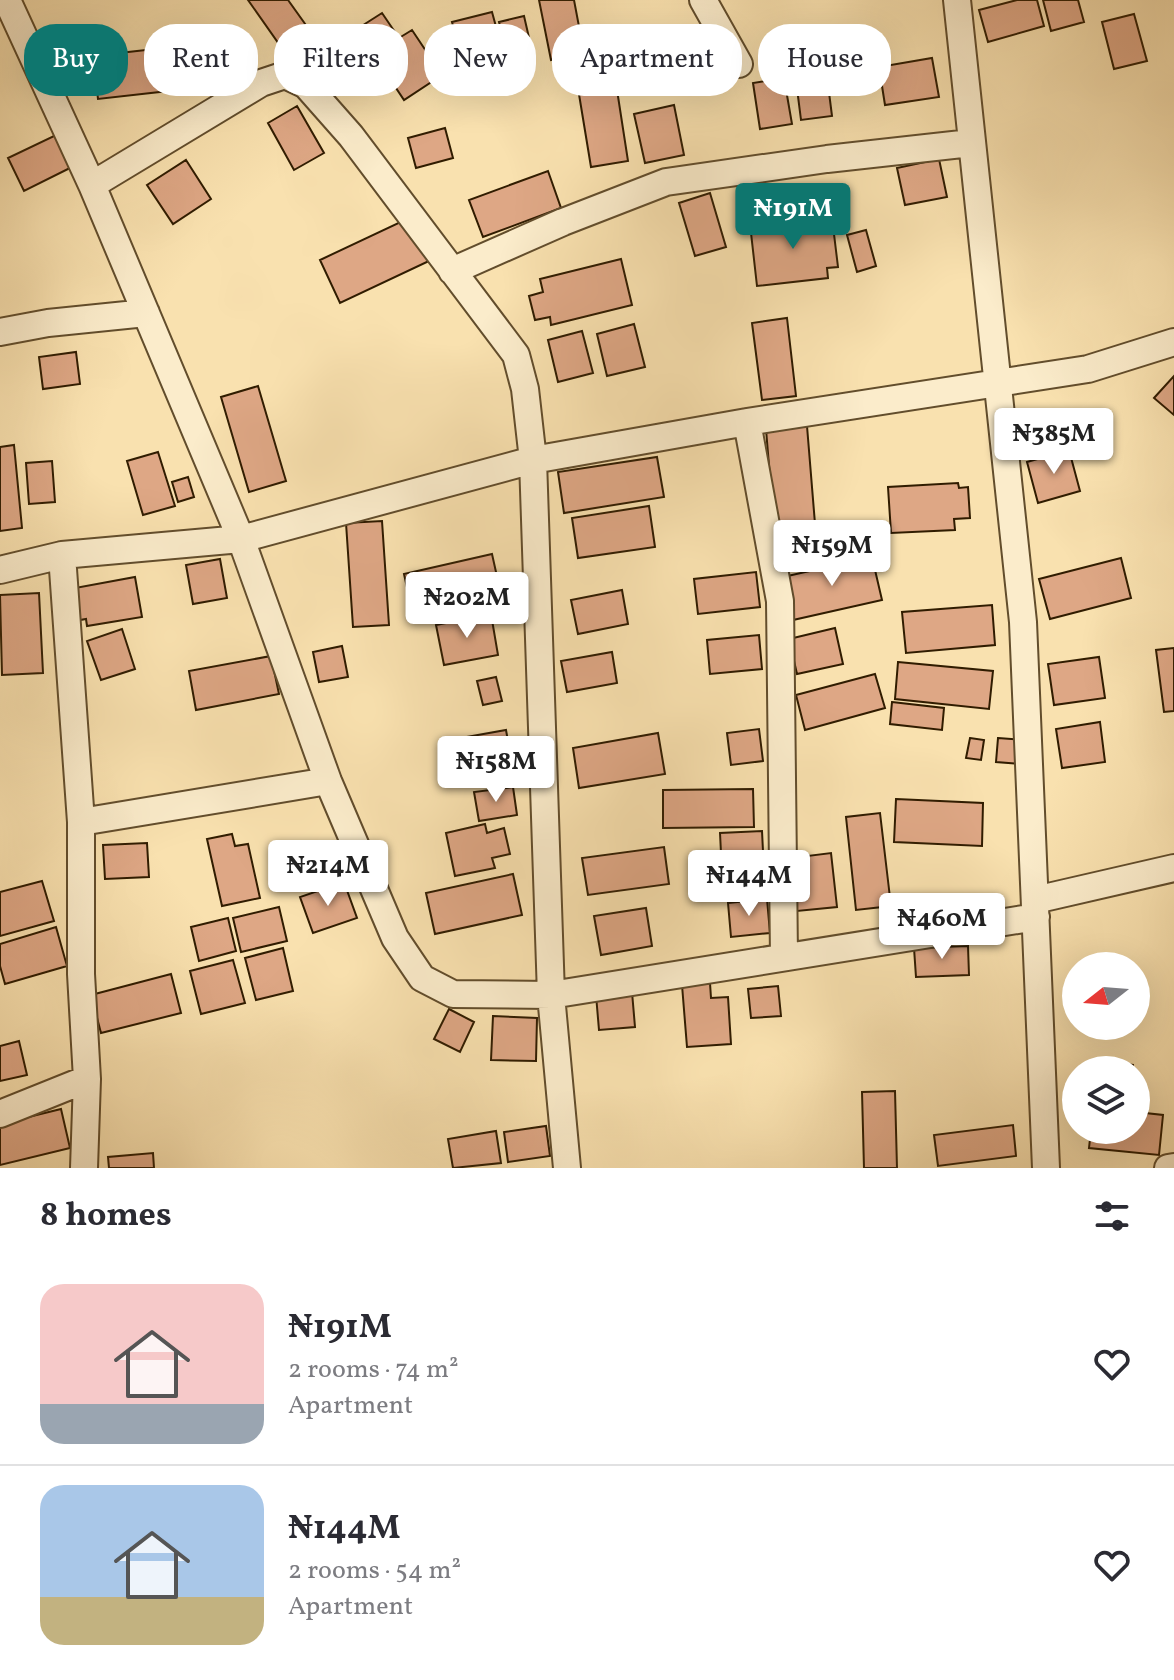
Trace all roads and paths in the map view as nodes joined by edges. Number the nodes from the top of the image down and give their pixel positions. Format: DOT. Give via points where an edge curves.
graph roads {
  1 [pos="7,0"];
  2 [pos="703,0"];
  3 [pos="957,0"];
  4 [pos="716,24"];
  5 [pos="971,143"];
  6 [pos="92,185"];
  7 [pos="452,271"];
  8 [pos="146,313"];
  9 [pos="0,332"];
  10 [pos="1174,342"];
  11 [pos="1000,385"];
  12 [pos="747,422"];
  13 [pos="533,460"];
  14 [pos="241,539"];
  15 [pos="62,555"];
  16 [pos="0,570"];
  17 [pos="328,781"];
  18 [pos="81,822"];
  19 [pos="1174,868"];
  20 [pos="1035,908"];
  21 [pos="784,957"];
  22 [pos="551,995"];
  23 [pos="87,1079"];
  24 [pos="0,1114"];
  25 [pos="84,1168"];
  26 [pos="567,1168"];
  27 [pos="1046,1168"];
  1 -- 6 [label="street"];
  2 -- 4 [label="street"];
  3 -- 5 [label="street"];
  5 -- 7 [label="street" via="666,182"];
  5 -- 11 [label="street"];
  6 -- 7 [label="street" via="261,83 285,75 306,85 351,136"];
  6 -- 8 [label="street"];
  7 -- 13 [label="street" via="516,355"];
  8 -- 9 [label="street"];
  8 -- 14 [label="street"];
  10 -- 11 [label="street" via="1088,369"];
  11 -- 12 [label="street"];
  11 -- 20 [label="street" via="1023,622"];
  12 -- 13 [label="street"];
  12 -- 21 [label="street" via="780,601"];
  13 -- 14 [label="street"];
  13 -- 22 [label="street"];
  14 -- 15 [label="street"];
  14 -- 17 [label="street"];
  15 -- 16 [label="street"];
  15 -- 18 [label="street"];
  17 -- 18 [label="street"];
  17 -- 22 [label="street" via="395,938 422,978 453,994"];
  18 -- 23 [label="street"];
  19 -- 20 [label="street"];
  20 -- 21 [label="street"];
  20 -- 27 [label="street"];
  21 -- 22 [label="street"];
  22 -- 26 [label="street"];
  23 -- 24 [label="street"];
  23 -- 25 [label="street"];
}
